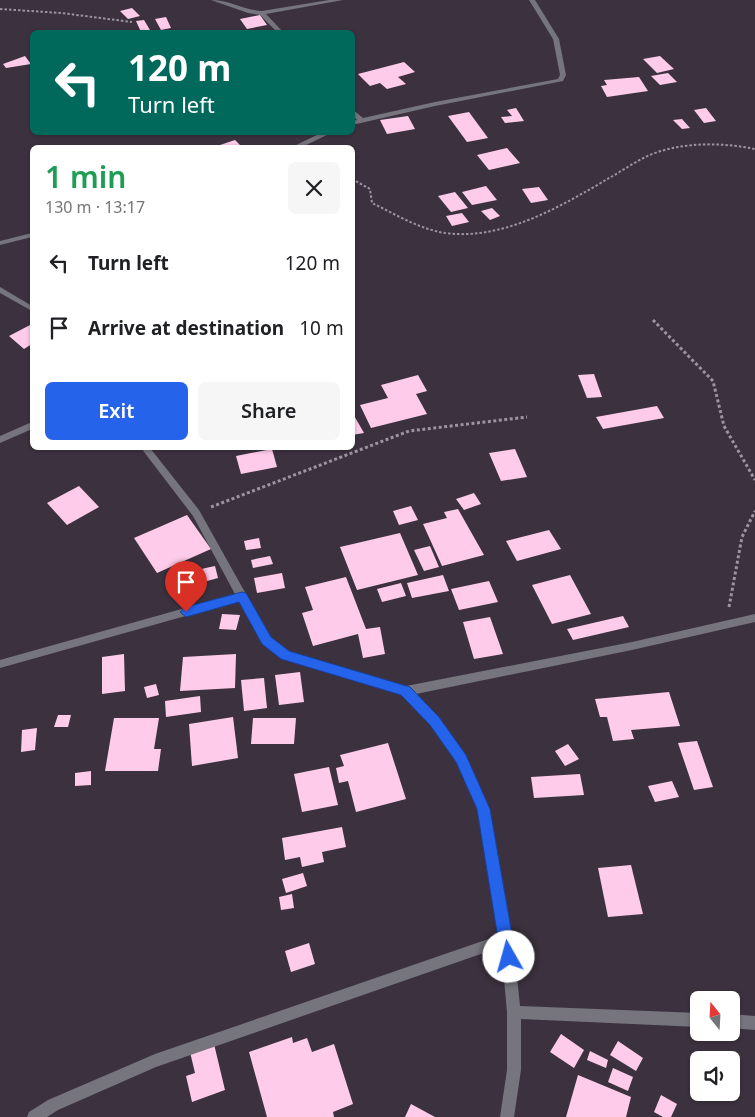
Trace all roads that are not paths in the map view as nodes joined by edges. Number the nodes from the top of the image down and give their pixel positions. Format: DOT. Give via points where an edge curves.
graph roads {
  1 [pos="214,0"];
  2 [pos="340,0"];
  3 [pos="532,0"];
  4 [pos="262,13"];
  5 [pos="278,30"];
  6 [pos="355,114"];
  7 [pos="360,120"];
  8 [pos="355,122"];
  9 [pos="323,135"];
  10 [pos="300,145"];
  11 [pos="30,236"];
  12 [pos="0,244"];
  13 [pos="0,290"];
  14 [pos="30,308"];
  15 [pos="30,426"];
  16 [pos="0,440"];
  17 [pos="147,450"];
  18 [pos="242,596"];
  19 [pos="755,618"];
  20 [pos="0,664"];
  21 [pos="406,691"];
  22 [pos="507,939"];
  23 [pos="514,1012"];
  24 [pos="690,1020"];
  25 [pos="740,1022"];
  26 [pos="755,1022"];
  27 [pos="34,1117"];
  28 [pos="507,1117"];
  1 -- 4 [label="street"];
  2 -- 4 [label="street"];
  3 -- 7 [label="street" via="556,39 564,75 561,80"];
  4 -- 5 [label="street"];
  6 -- 7 [label="street"];
  7 -- 8 [label="street"];
  9 -- 10 [label="street"];
  11 -- 12 [label="street"];
  13 -- 14 [label="street"];
  15 -- 16 [label="street"];
  17 -- 18 [label="street" via="196,513"];
  18 -- 20 [label="street"];
  18 -- 21 [label="street" via="266,640 285,655"];
  19 -- 21 [label="street"];
  21 -- 22 [label="street" via="435,721 461,759 483,809"];
  22 -- 23 [label="street"];
  22 -- 27 [label="street" via="155,1061 53,1105"];
  23 -- 24 [label="street"];
  23 -- 28 [label="street" via="514,1070"];
  25 -- 26 [label="street"];
}
